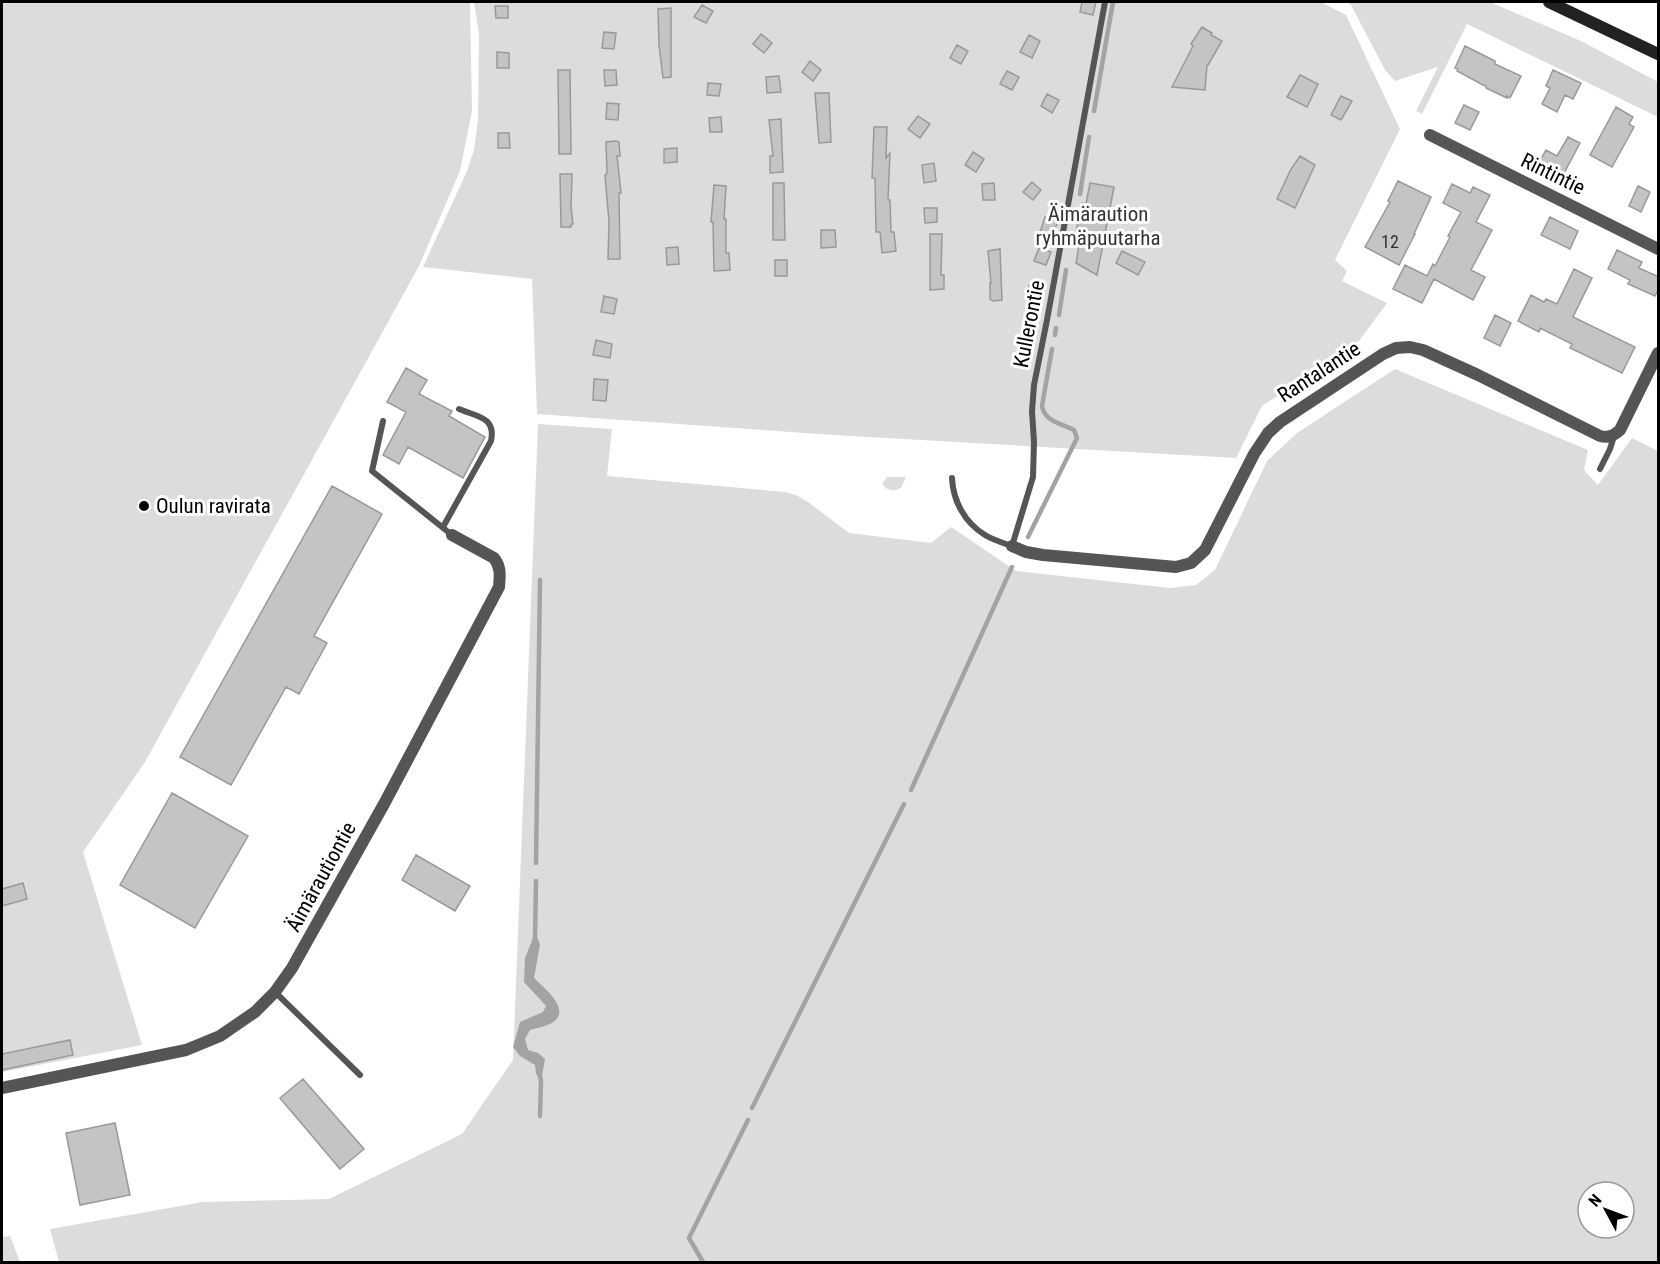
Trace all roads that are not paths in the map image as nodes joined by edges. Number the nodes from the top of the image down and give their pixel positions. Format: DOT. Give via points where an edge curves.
graph roads {
  1 [pos="1105,2"];
  2 [pos="1549,2"];
  3 [pos="1659,54"];
  4 [pos="1430,135"];
  5 [pos="1659,249"];
  6 [pos="1659,353"];
  7 [pos="459,409"];
  8 [pos="383,421"];
  9 [pos="1614,435"];
  10 [pos="1600,469"];
  11 [pos="952,478"];
  12 [pos="447,531"];
  13 [pos="1012,546"];
  14 [pos="275,992"];
  15 [pos="360,1075"];
  16 [pos="2,1088"];
  1 -- 13 [label="lane, Kullerontie" via="1034,385 1033,477"];
  2 -- 3 [label="main road"];
  4 -- 5 [label="street, Rintintie"];
  6 -- 9 [label="street"];
  7 -- 12 [label="lane" via="489,422 494,429"];
  8 -- 12 [label="lane" via="372,471"];
  9 -- 10 [label="lane"];
  9 -- 13 [label="street, Rantalantie" via="1600,436 1423,350 1396,348 1280,422 1268,434 1205,550 1191,563 1176,567 1043,555"];
  11 -- 13 [label="lane" via="957,504 966,518 986,536"];
  12 -- 14 [label="street, Äimärautiontie" via="494,558 501,575 499,587 384,804"];
  14 -- 15 [label="lane"];
  14 -- 16 [label="street, Äimärautiontie" via="255,1012 220,1036 186,1050"];
}
